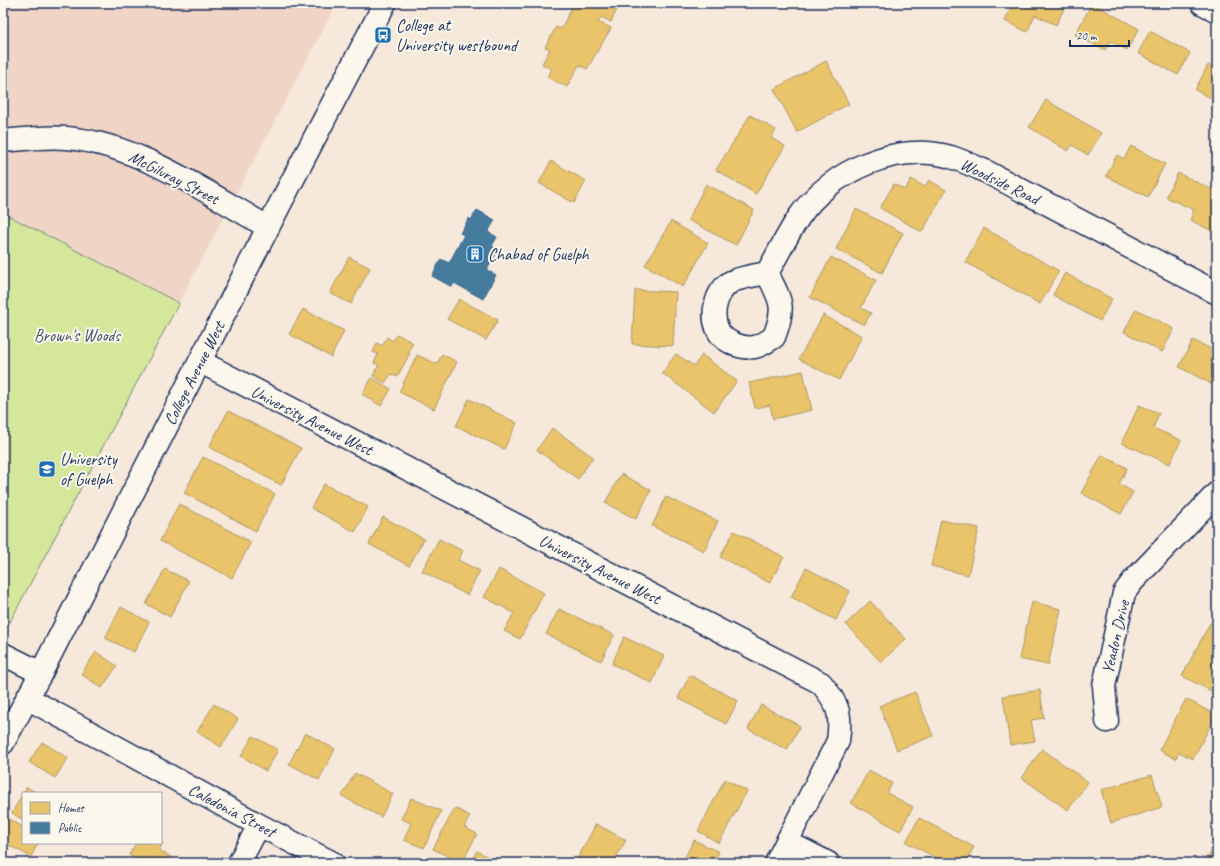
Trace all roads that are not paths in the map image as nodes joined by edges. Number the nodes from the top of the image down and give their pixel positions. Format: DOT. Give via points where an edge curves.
graph roads {
  1 [pos="385,3"];
  2 [pos="1202,3"];
  3 [pos="1217,11"];
  4 [pos="3,140"];
  5 [pos="268,227"];
  6 [pos="767,272"];
  7 [pos="1217,293"];
  8 [pos="200,362"];
  9 [pos="1217,493"];
  10 [pos="3,654"];
  11 [pos="41,673"];
  12 [pos="27,698"];
  13 [pos="1107,721"];
  14 [pos="3,743"];
  15 [pos="259,825"];
  16 [pos="787,842"];
  17 [pos="239,863"];
  18 [pos="333,863"];
  19 [pos="776,863"];
  20 [pos="828,863"];
  1 -- 5 [label="street, College Avenue West"];
  2 -- 3 [label="street"];
  4 -- 5 [label="street, McGilvray Street" via="62,137 117,148 160,166"];
  5 -- 8 [label="street, College Avenue West"];
  6 -- 7 [label="street, Woodside Road" via="800,216 818,195 849,172 877,159 914,153 950,157 985,171"];
  8 -- 11 [label="street, College Avenue West"];
  8 -- 16 [label="street, University Avenue West" via="821,683 836,701 840,725 838,741"];
  9 -- 13 [label="street, Yeadon Drive" via="1124,593 1104,686"];
  10 -- 11 [label="street"];
  11 -- 12 [label="street, College Avenue West"];
  12 -- 14 [label="street, College Avenue West"];
  12 -- 15 [label="street, Caledonia Street"];
  15 -- 17 [label="street"];
  15 -- 18 [label="street, Caledonia Street"];
  16 -- 19 [label="street, University Avenue West"];
  16 -- 20 [label="street"];
}
